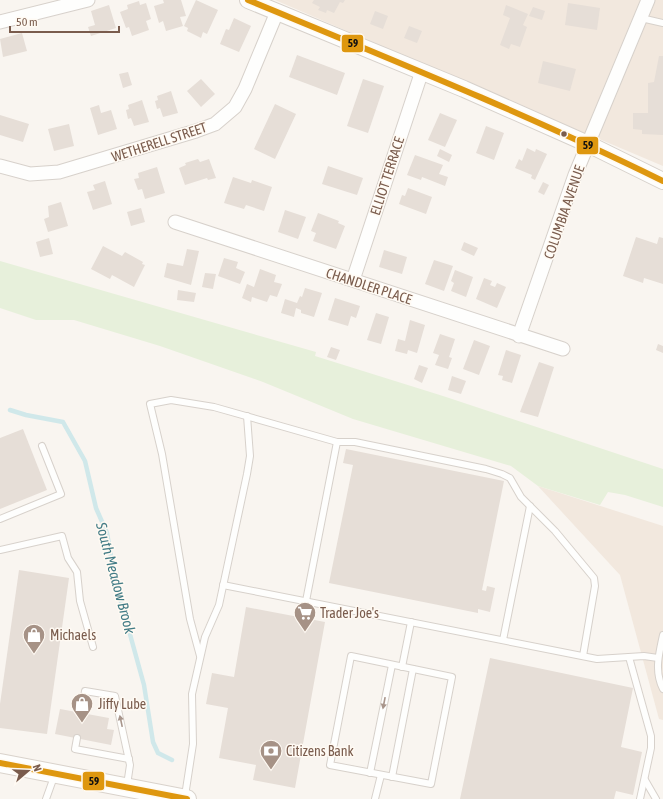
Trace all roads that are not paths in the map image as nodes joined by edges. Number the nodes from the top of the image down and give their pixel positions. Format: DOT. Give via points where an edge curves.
graph roads {
  1 [pos="88,0"];
  2 [pos="248,0"];
  3 [pos="648,0"];
  4 [pos="65,3"];
  5 [pos="277,12"];
  6 [pos="641,18"];
  7 [pos="0,22"];
  8 [pos="663,22"];
  9 [pos="422,71"];
  10 [pos="588,144"];
  11 [pos="0,166"];
  12 [pos="663,180"];
  13 [pos="175,222"];
  14 [pos="353,280"];
  15 [pos="519,336"];
  16 [pos="563,349"];
  17 [pos="247,416"];
  18 [pos="337,442"];
  19 [pos="42,446"];
  20 [pos="530,506"];
  21 [pos="0,519"];
  22 [pos="0,551"];
  23 [pos="224,584"];
  24 [pos="306,601"];
  25 [pos="411,622"];
  26 [pos="663,635"];
  27 [pos="503,640"];
  28 [pos="93,647"];
  29 [pos="200,656"];
  30 [pos="583,656"];
  31 [pos="629,657"];
  32 [pos="658,658"];
  33 [pos="392,664"];
  34 [pos="402,667"];
  35 [pos="413,669"];
  36 [pos="663,689"];
  37 [pos="82,713"];
  38 [pos="77,738"];
  39 [pos="129,759"];
  40 [pos="0,763"];
  41 [pos="55,773"];
  42 [pos="370,773"];
  43 [pos="381,775"];
  44 [pos="392,777"];
  45 [pos="645,780"];
  46 [pos="127,787"];
  47 [pos="160,796"];
  48 [pos="46,799"];
  49 [pos="186,799"];
  50 [pos="375,799"];
  51 [pos="640,799"];
  52 [pos="656,799"];
  1 -- 4 [label="street"];
  2 -- 5 [label="street"];
  3 -- 6 [label="street, COLUMBIA AVENUE"];
  4 -- 7 [label="street"];
  5 -- 9 [label="street"];
  5 -- 11 [label="street, WETHERELL STREET" via="240,99 229,114 215,124 59,172 30,174"];
  6 -- 8 [label="lane"];
  6 -- 10 [label="street, COLUMBIA AVENUE"];
  9 -- 10 [label="street"];
  9 -- 14 [label="street, ELLIOT TERRACE"];
  10 -- 12 [label="street"];
  10 -- 15 [label="street, COLUMBIA AVENUE"];
  13 -- 14 [label="street, CHANDLER PLACE"];
  14 -- 15 [label="street, CHANDLER PLACE"];
  15 -- 16 [label="street, CHANDLER PLACE"];
  17 -- 18 [label="lane"];
  17 -- 23 [label="lane" via="249,465"];
  17 -- 29 [label="lane" via="214,407 171,400 150,404 162,454 190,619"];
  18 -- 20 [label="lane" via="355,442 497,472 510,478 518,494"];
  18 -- 24 [label="lane"];
  19 -- 21 [label="lane" via="61,494"];
  20 -- 27 [label="lane"];
  20 -- 30 [label="lane" via="564,541 594,578 595,586"];
  22 -- 28 [label="lane" via="62,536 68,558 78,576 80,601"];
  23 -- 24 [label="lane"];
  23 -- 29 [label="lane" via="217,612 205,637"];
  24 -- 25 [label="lane"];
  25 -- 27 [label="lane"];
  25 -- 34 [label="lane"];
  26 -- 32 [label="lane"];
  27 -- 30 [label="lane"];
  29 -- 49 [label="lane" via="192,698 193,744"];
  30 -- 31 [label="lane" via="601,659"];
  31 -- 32 [label="lane"];
  31 -- 45 [label="lane" via="652,736"];
  32 -- 36 [label="lane" via="658,676"];
  33 -- 34 [label="lane"];
  33 -- 42 [label="lane, one-way"];
  33 -- 42 [label="lane" via="351,656 330,765"];
  34 -- 35 [label="lane"];
  35 -- 44 [label="lane"];
  35 -- 44 [label="lane" via="452,676 431,784"];
  39 -- 37 [label="lane, one-way" via="115,696 86,692"];
  38 -- 39 [label="lane" via="75,749"];
  39 -- 46 [label="lane"];
  40 -- 41 [label="main road"];
  41 -- 46 [label="main road"];
  41 -- 48 [label="lane"];
  42 -- 43 [label="lane"];
  43 -- 44 [label="lane"];
  43 -- 50 [label="lane"];
  45 -- 51 [label="lane"];
  45 -- 52 [label="lane"];
  46 -- 47 [label="main road"];
  47 -- 49 [label="main road"];
}
